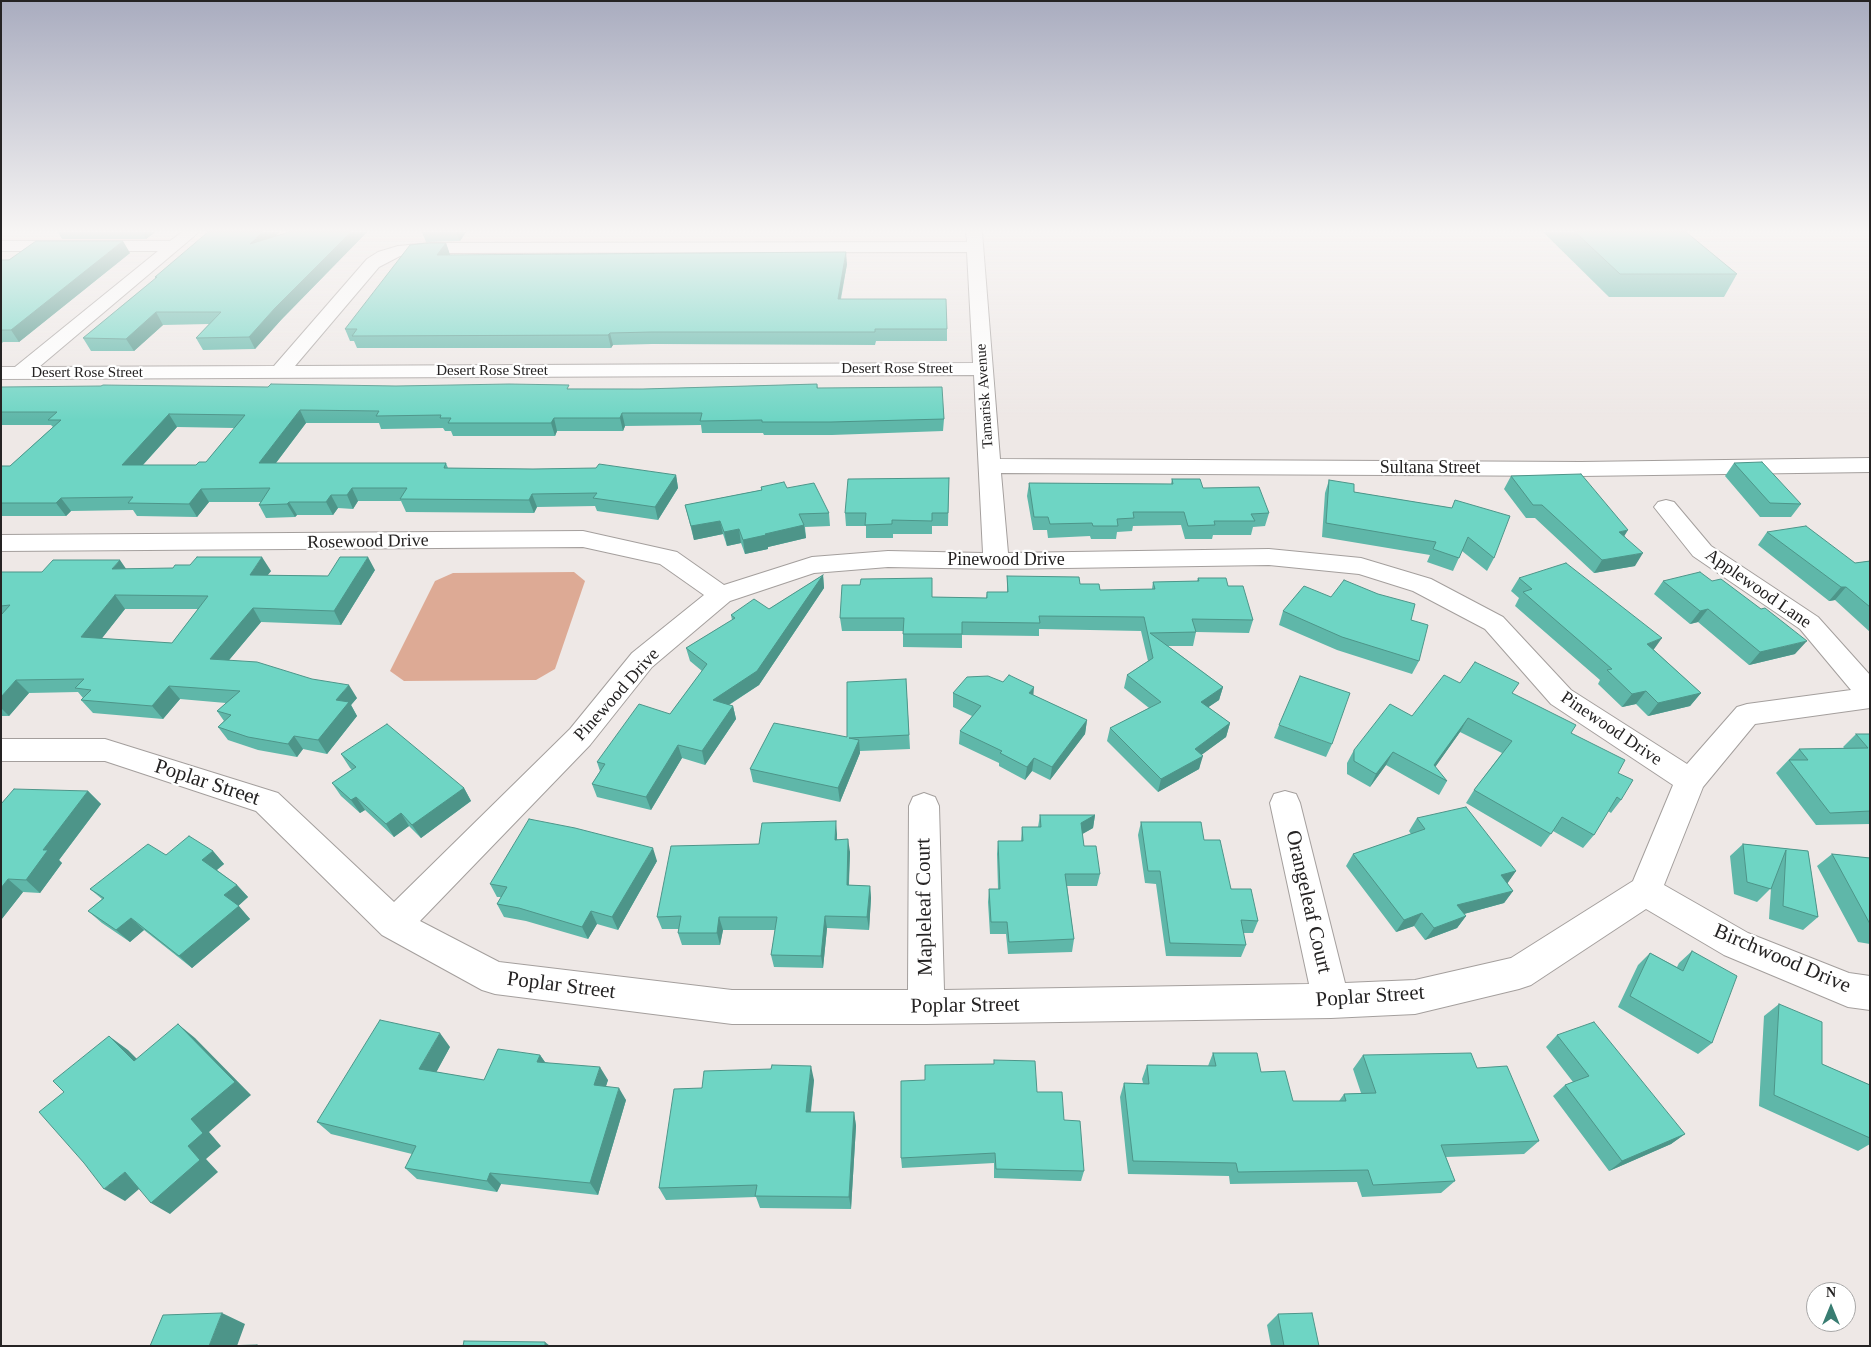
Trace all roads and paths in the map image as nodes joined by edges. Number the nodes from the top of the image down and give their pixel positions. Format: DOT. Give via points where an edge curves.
graph roads {
  1 [pos="111,295"];
  2 [pos="345,295"];
  3 [pos="978,295"];
  4 [pos="983,369"];
  5 [pos="279,372"];
  6 [pos="11,373"];
  7 [pos="1870,465"];
  8 [pos="989,466"];
  9 [pos="1666,507"];
  10 [pos="1,543"];
  11 [pos="996,561"];
  12 [pos="721,595"];
  13 [pos="1870,694"];
  14 [pos="1870,698"];
  15 [pos="1,750"];
  16 [pos="1690,781"];
  17 [pos="1285,803"];
  18 [pos="924,806"];
  19 [pos="1645,890"];
  20 [pos="394,924"];
  21 [pos="1870,992"];
  22 [pos="1331,1000"];
  23 [pos="926,1007"];
  1 -- 6 [label="street"];
  2 -- 5 [label="street"];
  3 -- 4 [label="street, Tamarisk Avenue"];
  4 -- 5 [label="street, Desert Rose Street"];
  4 -- 8 [label="street, Tamarisk Avenue"];
  5 -- 6 [label="street, Desert Rose Street"];
  7 -- 8 [label="street, Sultana Street" via="1581,469"];
  8 -- 11 [label="street, Tamarisk Avenue"];
  9 -- 13 [label="street, Applewood Lane" via="1702,551 1809,623"];
  10 -- 12 [label="street, Rosewood Drive" via="583,539 668,558"];
  11 -- 12 [label="street, Pinewood Drive" via="888,559 812,565"];
  11 -- 16 [label="street, Pinewood Drive" via="1269,557 1361,566 1422,585 1494,623 1561,697"];
  12 -- 20 [label="street, Pinewood Drive" via="642,660 580,737"];
  14 -- 16 [label="street" via="1747,715"];
  15 -- 20 [label="street, Poplar Street" via="105,750 267,802"];
  16 -- 19 [label="street"];
  17 -- 22 [label="street, Orangeleaf Court"];
  18 -- 23 [label="street, Mapleleaf Court"];
  19 -- 21 [label="street, Birchwood Drive" via="1736,944 1848,990"];
  19 -- 22 [label="street, Poplar Street" via="1519,973 1415,997"];
  20 -- 23 [label="street, Poplar Street" via="495,978 732,1007"];
  22 -- 23 [label="street, Poplar Street"];
}
